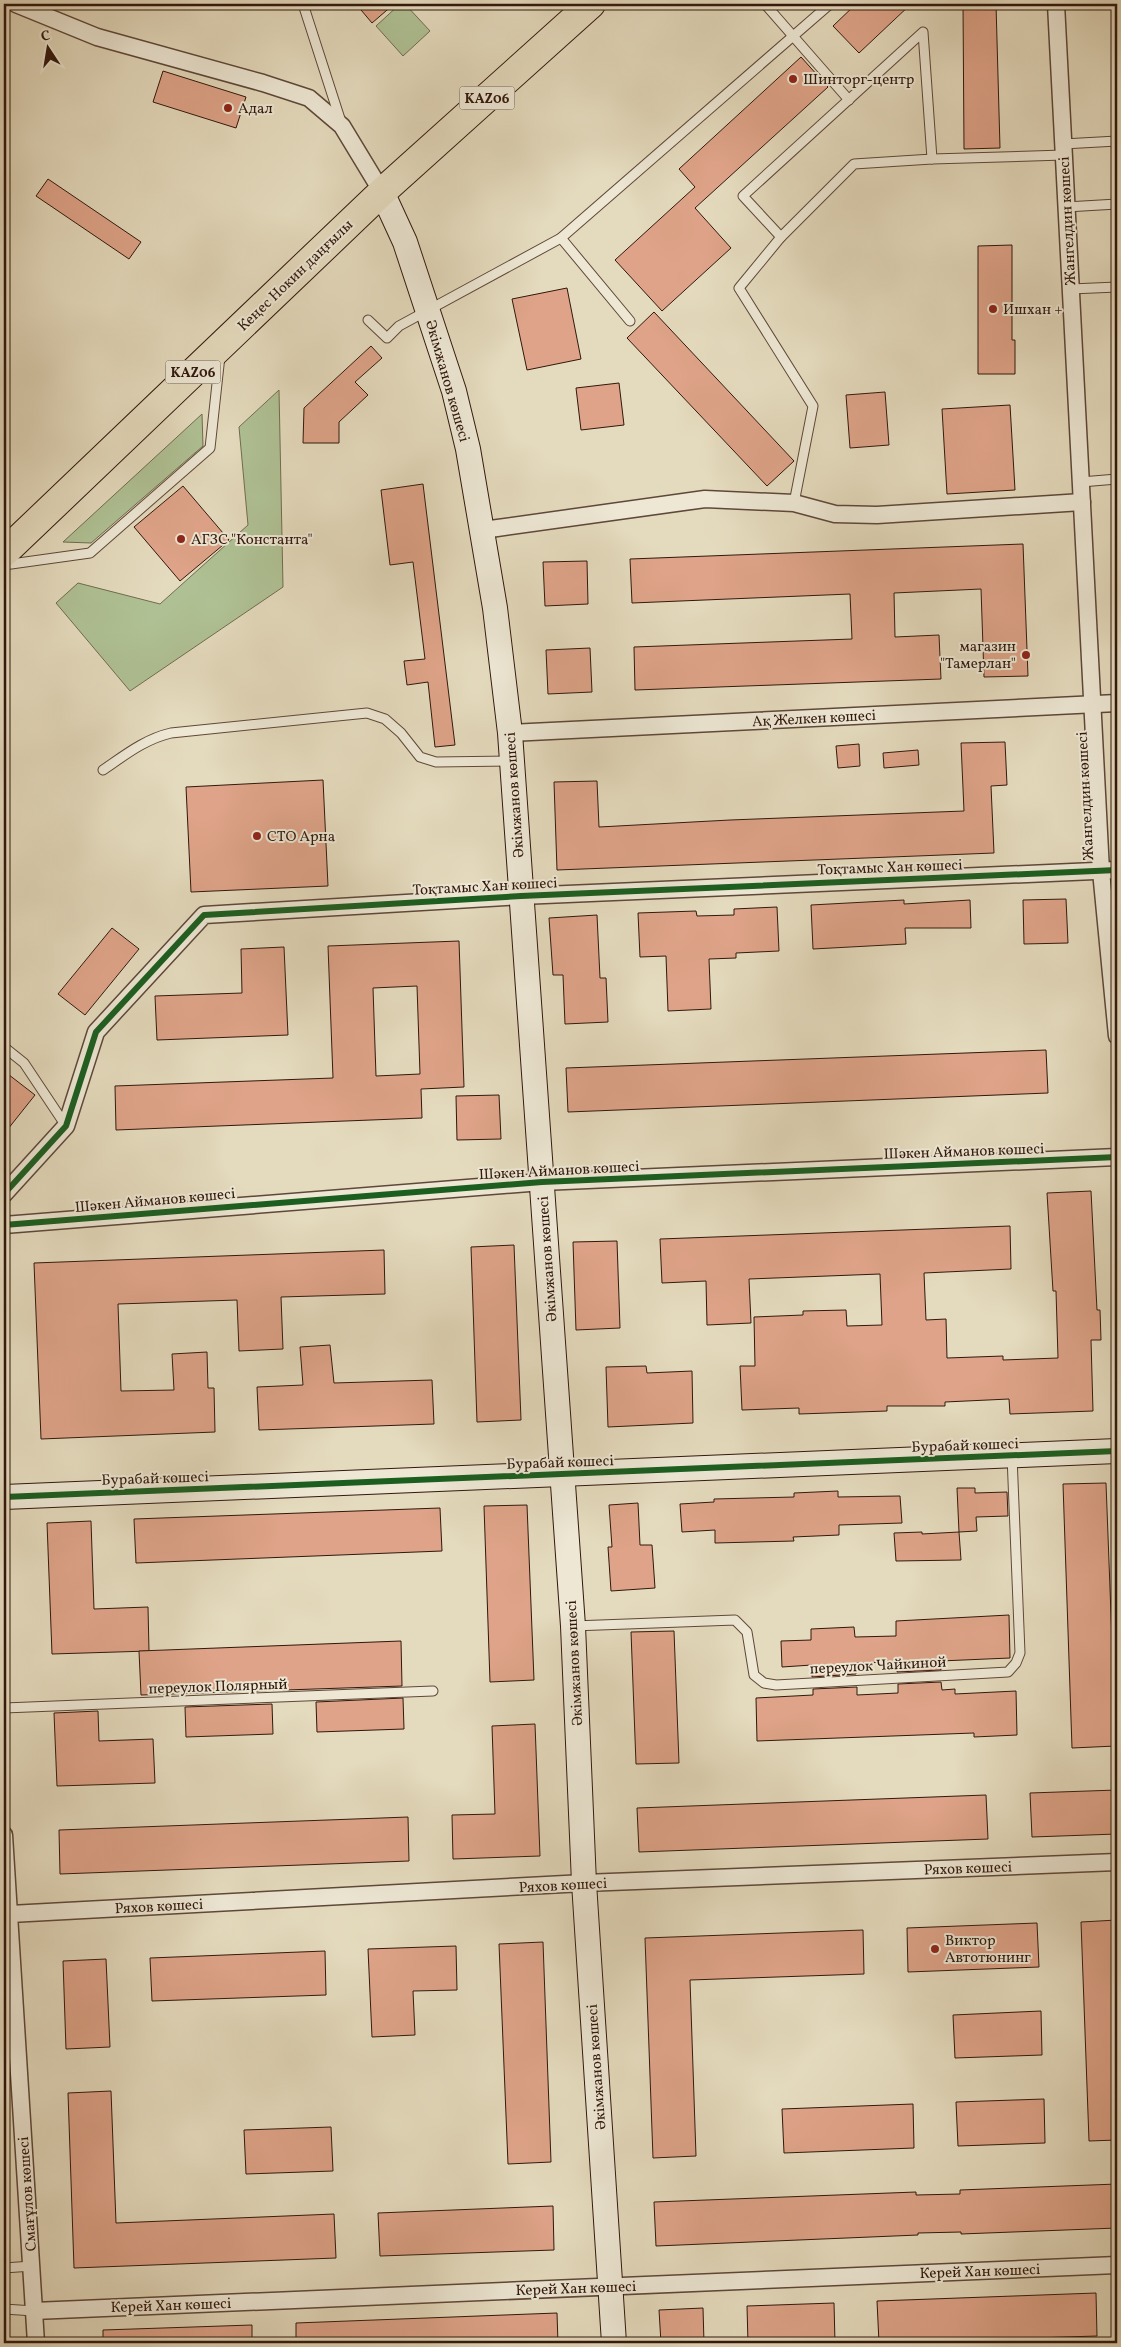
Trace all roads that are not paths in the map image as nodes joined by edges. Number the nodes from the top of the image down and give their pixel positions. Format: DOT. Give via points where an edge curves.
graph roads {
  1 [pos="16,4"];
  2 [pos="303,4"];
  3 [pos="592,4"];
  4 [pos="766,4"];
  5 [pos="830,4"];
  6 [pos="1056,4"];
  7 [pos="794,37"];
  8 [pos="849,100"];
  9 [pos="342,126"];
  10 [pos="1117,142"];
  11 [pos="1063,150"];
  12 [pos="932,158"];
  13 [pos="382,192"];
  14 [pos="1117,204"];
  15 [pos="1066,207"];
  16 [pos="781,237"];
  17 [pos="561,238"];
  18 [pos="1117,287"];
  19 [pos="1071,289"];
  20 [pos="428,310"];
  21 [pos="368,320"];
  22 [pos="630,321"];
  23 [pos="220,346"];
  24 [pos="1117,479"];
  25 [pos="1081,482"];
  26 [pos="1082,502"];
  27 [pos="794,503"];
  28 [pos="483,530"];
  29 [pos="4,553"];
  30 [pos="4,565"];
  31 [pos="1117,703"];
  32 [pos="1093,704"];
  33 [pos="510,733"];
  34 [pos="512,761"];
  35 [pos="103,770"];
  36 [pos="1109,870"];
  37 [pos="521,896"];
  38 [pos="1117,1036"];
  39 [pos="4,1047"];
  40 [pos="66,1126"];
  41 [pos="1117,1157"];
  42 [pos="542,1182"];
  43 [pos="4,1194"];
  44 [pos="4,1225"];
  45 [pos="1117,1451"];
  46 [pos="1012,1455"];
  47 [pos="561,1474"];
  48 [pos="4,1497"];
  49 [pos="573,1626"];
  50 [pos="433,1691"];
  51 [pos="4,1708"];
  52 [pos="4,1835"];
  53 [pos="1117,1862"];
  54 [pos="584,1883"];
  55 [pos="10,1914"];
  56 [pos="1117,2265"];
  57 [pos="32,2266"];
  58 [pos="4,2268"];
  59 [pos="610,2286"];
  60 [pos="4,2309"];
  61 [pos="34,2311"];
  62 [pos="36,2343"];
  63 [pos="614,2343"];
  1 -- 9 [label="street" via="97,37 309,98"];
  2 -- 9 [label="lane"];
  3 -- 13 [label="highway, Кеңес Нокин даңғылы / KАZ06"];
  4 -- 7 [label="lane"];
  5 -- 7 [label="lane"];
  6 -- 11 [label="street, Жангелдин көшесі"];
  7 -- 8 [label="lane"];
  7 -- 17 [label="lane"];
  8 -- 12 [label="lane" via="923,32"];
  8 -- 16 [label="lane" via="743,196"];
  9 -- 13 [label="street"];
  10 -- 11 [label="lane"];
  11 -- 12 [label="lane"];
  11 -- 15 [label="street, Жангелдин көшесі"];
  12 -- 16 [label="lane" via="854,164"];
  13 -- 20 [label="main road, Әкімжанов көшесі" via="405,242"];
  13 -- 23 [label="highway, Кеңес Нокин даңғылы / KАZ06"];
  14 -- 15 [label="lane"];
  15 -- 19 [label="street, Жангелдин көшесі"];
  16 -- 27 [label="lane" via="739,288 813,406"];
  17 -- 20 [label="lane"];
  17 -- 22 [label="lane"];
  18 -- 19 [label="lane"];
  19 -- 25 [label="street, Жангелдин көшесі"];
  20 -- 21 [label="lane" via="399,326 387,338"];
  20 -- 28 [label="main road, Әкімжанов көшесі" via="454,391"];
  23 -- 29 [label="highway, Кеңес Нокин даңғылы / KАZ06"];
  23 -- 30 [label="lane" via="210,448 90,554"];
  24 -- 25 [label="lane"];
  25 -- 26 [label="street, Жангелдин көшесі"];
  26 -- 27 [label="street" via="877,515 835,514"];
  26 -- 32 [label="street, Жангелдин көшесі"];
  27 -- 28 [label="street" via="705,499"];
  28 -- 33 [label="main road, Әкімжанов көшесі"];
  31 -- 32 [label="street, Ақ Желкен көшесі"];
  32 -- 33 [label="street, Ақ Желкен көшесі"];
  32 -- 36 [label="street, Жангелдин көшесі"];
  33 -- 34 [label="main road, Әкімжанов көшесі"];
  34 -- 35 [label="lane" via="436,762 420,757 385,719 367,713 171,733 143,743"];
  34 -- 37 [label="main road, Әкімжанов көшесі"];
  36 -- 37 [label="street, Тоқтамыс Хан көшесі"];
  36 -- 38 [label="street, Жангелдин көшесі"];
  37 -- 40 [label="street, Тоқтамыс Хан көшесі" via="204,915 96,1032"];
  37 -- 42 [label="main road, Әкімжанов көшесі"];
  39 -- 40 [label="lane" via="24,1063"];
  40 -- 43 [label="street, Тоқтамыс Хан көшесі"];
  41 -- 42 [label="street, Шәкен Айманов көшесі"];
  42 -- 44 [label="street, Шәкен Айманов көшесі"];
  42 -- 47 [label="main road, Әкімжанов көшесі"];
  45 -- 46 [label="main road, Бурабай көшесі"];
  46 -- 47 [label="main road, Бурабай көшесі"];
  46 -- 49 [label="lane, переулок Чайкиной" via="1020,1653 1008,1672 776,1685 754,1675 747,1632 735,1620"];
  47 -- 48 [label="main road, Бурабай көшесі"];
  47 -- 49 [label="main road, Әкімжанов көшесі"];
  49 -- 54 [label="main road, Әкімжанов көшесі"];
  50 -- 51 [label="lane, переулок Полярный"];
  52 -- 55 [label="street, Смағұлов көшесі"];
  53 -- 54 [label="street, Ряхов көшесі"];
  54 -- 55 [label="street, Ряхов көшесі"];
  54 -- 59 [label="main road, Әкімжанов көшесі"];
  55 -- 57 [label="street, Смағұлов көшесі"];
  56 -- 59 [label="street, Керей Хан көшесі"];
  57 -- 58 [label="lane"];
  57 -- 61 [label="street, Смағұлов көшесі"];
  59 -- 61 [label="street, Керей Хан көшесі"];
  59 -- 63 [label="main road, Әкімжанов көшесі"];
  60 -- 61 [label="lane"];
  61 -- 62 [label="street, Смағұлов көшесі"];
}
